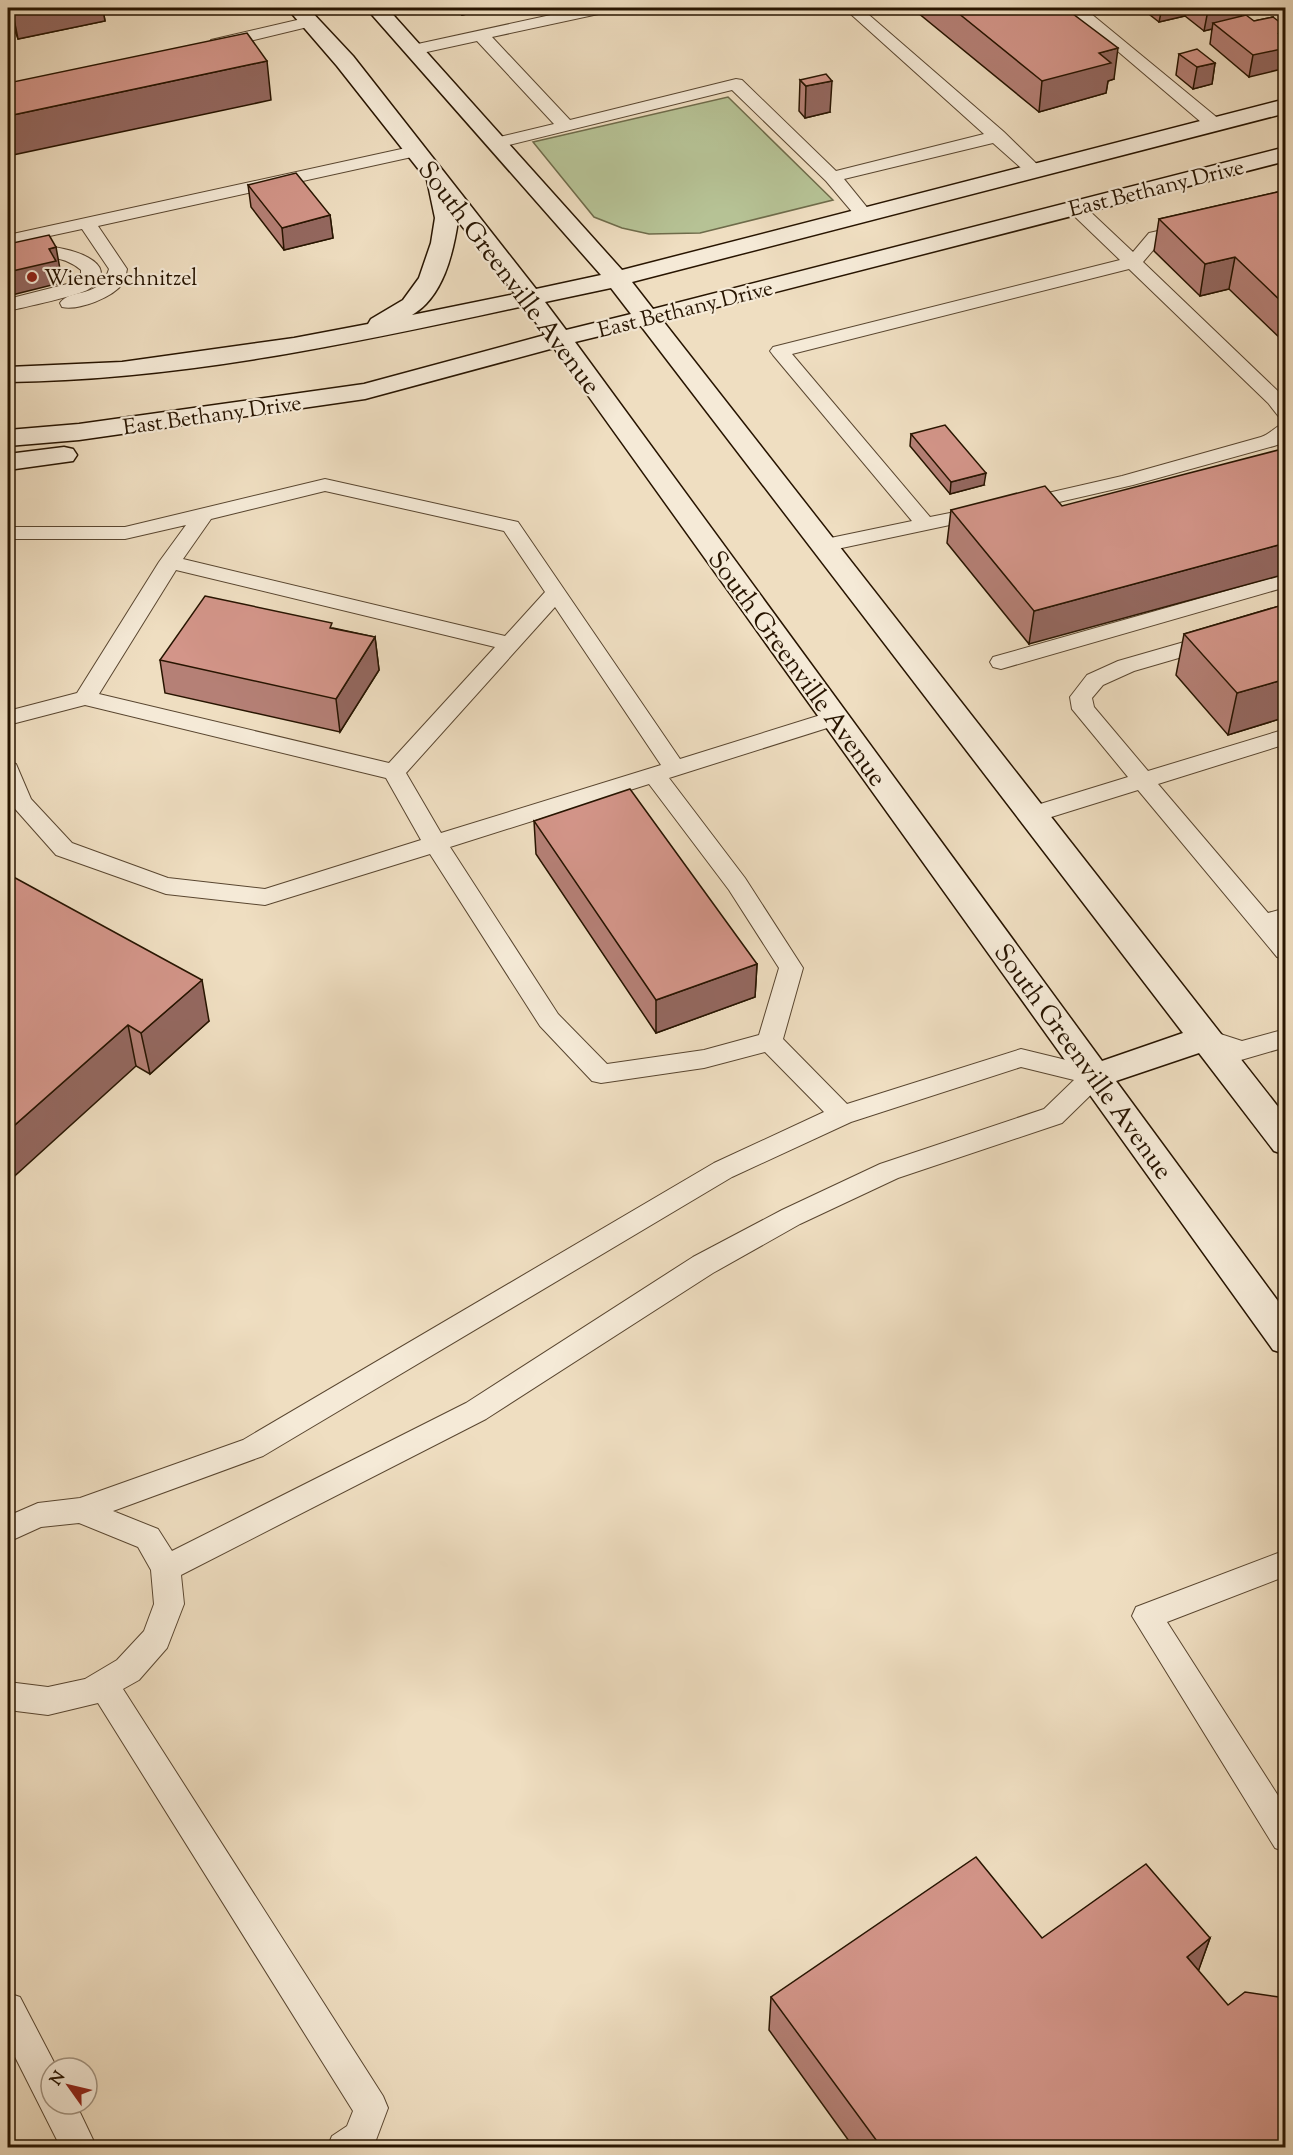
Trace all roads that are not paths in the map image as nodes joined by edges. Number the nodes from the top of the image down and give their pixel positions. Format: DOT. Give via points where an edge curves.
graph roads {
  1 [pos="376,8"];
  2 [pos="603,8"];
  3 [pos="852,8"];
  4 [pos="1075,8"];
  5 [pos="303,15"];
  6 [pos="482,36"];
  7 [pos="205,47"];
  8 [pos="413,50"];
  9 [pos="1286,106"];
  10 [pos="1214,124"];
  11 [pos="566,126"];
  12 [pos="998,136"];
  13 [pos="497,143"];
  14 [pos="415,151"];
  15 [pos="1286,154"];
  16 [pos="435,174"];
  17 [pos="832,177"];
  18 [pos="1055,189"];
  19 [pos="865,216"];
  20 [pos="87,223"];
  21 [pos="1209,225"];
  22 [pos="8,240"];
  23 [pos="8,261"];
  24 [pos="1134,262"];
  25 [pos="617,279"];
  26 [pos="529,296"];
  27 [pos="8,305"];
  28 [pos="8,318"];
  29 [pos="646,318"];
  30 [pos="362,332"];
  31 [pos="559,339"];
  32 [pos="8,375"];
  33 [pos="1286,413"];
  34 [pos="185,418"];
  35 [pos="1286,429"];
  36 [pos="8,438"];
  37 [pos="8,462"];
  38 [pos="203,514"];
  39 [pos="926,525"];
  40 [pos="8,533"];
  41 [pos="823,546"];
  42 [pos="170,562"];
  43 [pos="1286,580"];
  44 [pos="556,593"];
  45 [pos="1228,636"];
  46 [pos="510,644"];
  47 [pos="1002,662"];
  48 [pos="85,698"];
  49 [pos="8,718"];
  50 [pos="835,718"];
  51 [pos="1286,736"];
  52 [pos="8,769"];
  53 [pos="665,771"];
  54 [pos="394,772"];
  55 [pos="1143,781"];
  56 [pos="1032,815"];
  57 [pos="435,843"];
  58 [pos="1286,916"];
  59 [pos="1263,924"];
  60 [pos="1286,951"];
  61 [pos="1205,1038"];
  62 [pos="1286,1038"];
  63 [pos="770,1041"];
  64 [pos="1095,1076"];
  65 [pos="842,1115"];
  66 [pos="1286,1142"];
  67 [pos="1286,1340"];
  68 [pos="80,1510"];
  69 [pos="8,1529"];
  70 [pos="1286,1563"];
  71 [pos="166,1569"];
  72 [pos="103,1685"];
  73 [pos="8,1696"];
  74 [pos="1286,1837"];
  75 [pos="8,2009"];
  76 [pos="39,2069"];
  77 [pos="63,2116"];
  78 [pos="80,2148"];
  79 [pos="344,2148"];
  1 -- 8 [label="main road"];
  2 -- 6 [label="lane"];
  3 -- 12 [label="lane"];
  4 -- 10 [label="lane"];
  5 -- 7 [label="lane"];
  5 -- 14 [label="main road, South Greenville Avenue" via="345,61"];
  6 -- 8 [label="lane"];
  6 -- 11 [label="lane"];
  8 -- 13 [label="main road"];
  9 -- 10 [label="main road, East Bethany Drive"];
  10 -- 18 [label="main road, East Bethany Drive"];
  11 -- 13 [label="lane"];
  11 -- 17 [label="lane" via="736,84"];
  12 -- 17 [label="lane"];
  12 -- 18 [label="lane"];
  13 -- 25 [label="main road"];
  14 -- 16 [label="main road, South Greenville Avenue"];
  14 -- 20 [label="lane"];
  15 -- 18 [label="main road, East Bethany Drive"];
  16 -- 26 [label="main road, South Greenville Avenue"];
  16 -- 30 [label="main road" via="447,218 430,280 411,305 392,319"];
  17 -- 19 [label="lane"];
  18 -- 19 [label="main road, East Bethany Drive"];
  18 -- 24 [label="lane"];
  18 -- 29 [label="main road, East Bethany Drive"];
  19 -- 25 [label="main road, East Bethany Drive"];
  20 -- 22 [label="lane"];
  20 -- 28 [label="lane" via="118,269 115,281 96,295"];
  21 -- 24 [label="lane" via="1155,237"];
  23 -- 27 [label="lane" via="64,252 77,256 90,268 90,277 82,286"];
  24 -- 33 [label="lane"];
  24 -- 39 [label="lane" via="780,351"];
  25 -- 26 [label="main road, East Bethany Drive"];
  25 -- 29 [label="main road"];
  26 -- 30 [label="main road, East Bethany Drive"];
  26 -- 31 [label="main road, South Greenville Avenue"];
  29 -- 31 [label="main road, East Bethany Drive"];
  29 -- 41 [label="main road"];
  30 -- 32 [label="main road, East Bethany Drive" via="122,370"];
  31 -- 34 [label="main road, East Bethany Drive" via="365,391"];
  31 -- 50 [label="main road, South Greenville Avenue"];
  34 -- 36 [label="main road, East Bethany Drive"];
  34 -- 37 [label="main road" via="124,448"];
  35 -- 39 [label="lane" via="1274,440 1126,481"];
  38 -- 40 [label="lane" via="125,534"];
  38 -- 42 [label="lane"];
  38 -- 44 [label="lane" via="325,485 511,526"];
  39 -- 41 [label="lane"];
  41 -- 56 [label="main road"];
  42 -- 46 [label="lane"];
  42 -- 48 [label="lane"];
  43 -- 47 [label="lane"];
  44 -- 46 [label="lane"];
  44 -- 53 [label="lane"];
  45 -- 55 [label="lane" via="1126,666 1095,680 1081,697 1083,709"];
  46 -- 54 [label="lane"];
  48 -- 49 [label="lane"];
  48 -- 54 [label="lane"];
  50 -- 53 [label="lane"];
  50 -- 64 [label="main road, South Greenville Avenue"];
  51 -- 55 [label="lane"];
  52 -- 57 [label="lane" via="21,802 64,849 166,886 265,897"];
  53 -- 57 [label="lane"];
  53 -- 63 [label="lane" via="791,969"];
  54 -- 57 [label="lane"];
  55 -- 56 [label="lane"];
  55 -- 59 [label="lane"];
  56 -- 61 [label="main road"];
  57 -- 63 [label="lane" via="549,1020 602,1074 704,1059"];
  58 -- 59 [label="lane"];
  59 -- 60 [label="lane"];
  61 -- 62 [label="lane" via="1241,1051"];
  61 -- 64 [label="main road"];
  61 -- 66 [label="main road"];
  63 -- 65 [label="lane"];
  64 -- 65 [label="lane" via="1021,1058"];
  64 -- 67 [label="main road, South Greenville Avenue"];
  64 -- 71 [label="lane" via="1053,1116 890,1171 791,1217 703,1265 476,1410"];
  65 -- 68 [label="lane" via="723,1170 253,1448"];
  68 -- 69 [label="lane" via="38,1515"];
  68 -- 71 [label="lane" via="148,1538"];
  70 -- 74 [label="lane" via="1147,1616"];
  71 -- 72 [label="lane" via="169,1604 156,1639 128,1670"];
  72 -- 73 [label="lane" via="91,1692 48,1701"];
  72 -- 79 [label="lane" via="371,2108 360,2138"];
  75 -- 76 [label="lane"];
  77 -- 78 [label="lane"];
}
